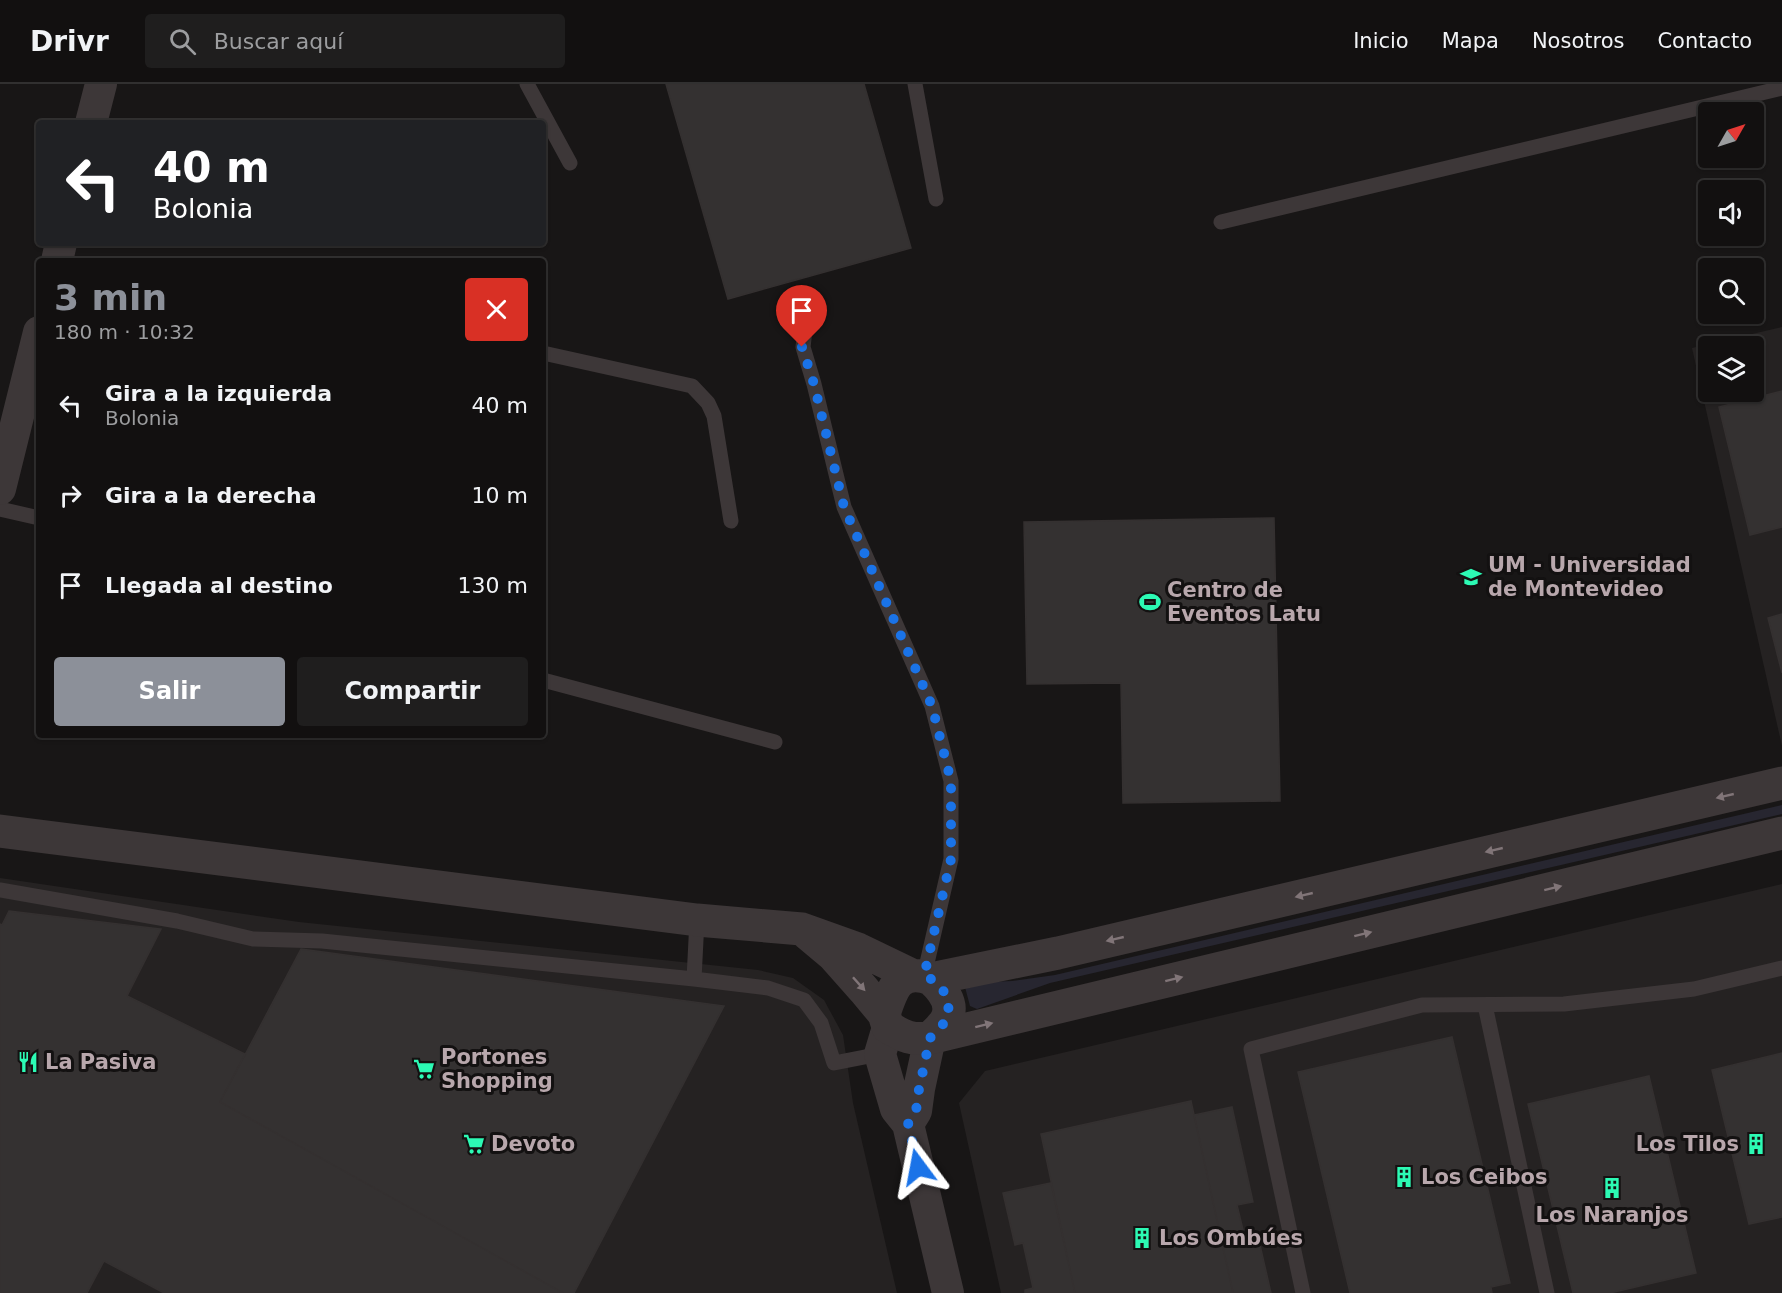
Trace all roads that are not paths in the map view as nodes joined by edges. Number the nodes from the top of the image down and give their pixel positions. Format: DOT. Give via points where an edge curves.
graph roads {
  1 [pos="101,84"];
  2 [pos="527,84"];
  3 [pos="915,84"];
  4 [pos="1782,88"];
  5 [pos="92,120"];
  6 [pos="570,163"];
  7 [pos="936,199"];
  8 [pos="1221,222"];
  9 [pos="815,319"];
  10 [pos="546,354"];
  11 [pos="36,356"];
  12 [pos="32,387"];
  13 [pos="0,489"];
  14 [pos="0,509"];
  15 [pos="36,517"];
  16 [pos="731,520"];
  17 [pos="546,681"];
  18 [pos="775,742"];
  19 [pos="1782,783"];
  20 [pos="0,831"];
  21 [pos="1782,833"];
  22 [pos="0,891"];
  23 [pos="697,920"];
  24 [pos="802,929"];
  25 [pos="1782,968"];
  26 [pos="922,976"];
  27 [pos="694,979"];
  28 [pos="1485,1005"];
  29 [pos="884,1032"];
  30 [pos="930,1038"];
  31 [pos="908,1124"];
  32 [pos="948,1293"];
  33 [pos="1303,1293"];
  34 [pos="1547,1293"];
  1 -- 5 [label="street"];
  2 -- 6 [label="lane"];
  3 -- 7 [label="lane"];
  4 -- 8 [label="lane"];
  9 -- 26 [label="lane" via="805,330 802,347 844,507 932,706 951,781 951,859"];
  10 -- 16 [label="lane" via="692,386 714,416"];
  11 -- 12 [label="street"];
  12 -- 13 [label="street"];
  14 -- 15 [label="lane"];
  17 -- 18 [label="lane"];
  19 -- 26 [label="street, one-way" via="1058,953"];
  20 -- 23 [label="street"];
  30 -- 21 [label="street, one-way"];
  22 -- 27 [label="lane" via="177,921 254,939 322,941"];
  23 -- 24 [label="street"];
  23 -- 27 [label="lane"];
  24 -- 26 [label="street"];
  24 -- 29 [label="street, one-way" via="833,955"];
  25 -- 28 [label="lane" via="1694,989 1564,1004"];
  26 -- 29 [label="street" via="898,982 891,991"];
  26 -- 30 [label="street" via="942,988 949,1003 947,1020"];
  27 -- 29 [label="lane" via="768,988 804,1000 821,1023 834,1063"];
  28 -- 33 [label="lane" via="1422,1005 1251,1049"];
  28 -- 34 [label="lane"];
  29 -- 30 [label="street" via="915,1040"];
  29 -- 31 [label="street" via="896,1109"];
  30 -- 31 [label="street" via="916,1111"];
  31 -- 32 [label="street"];
}
